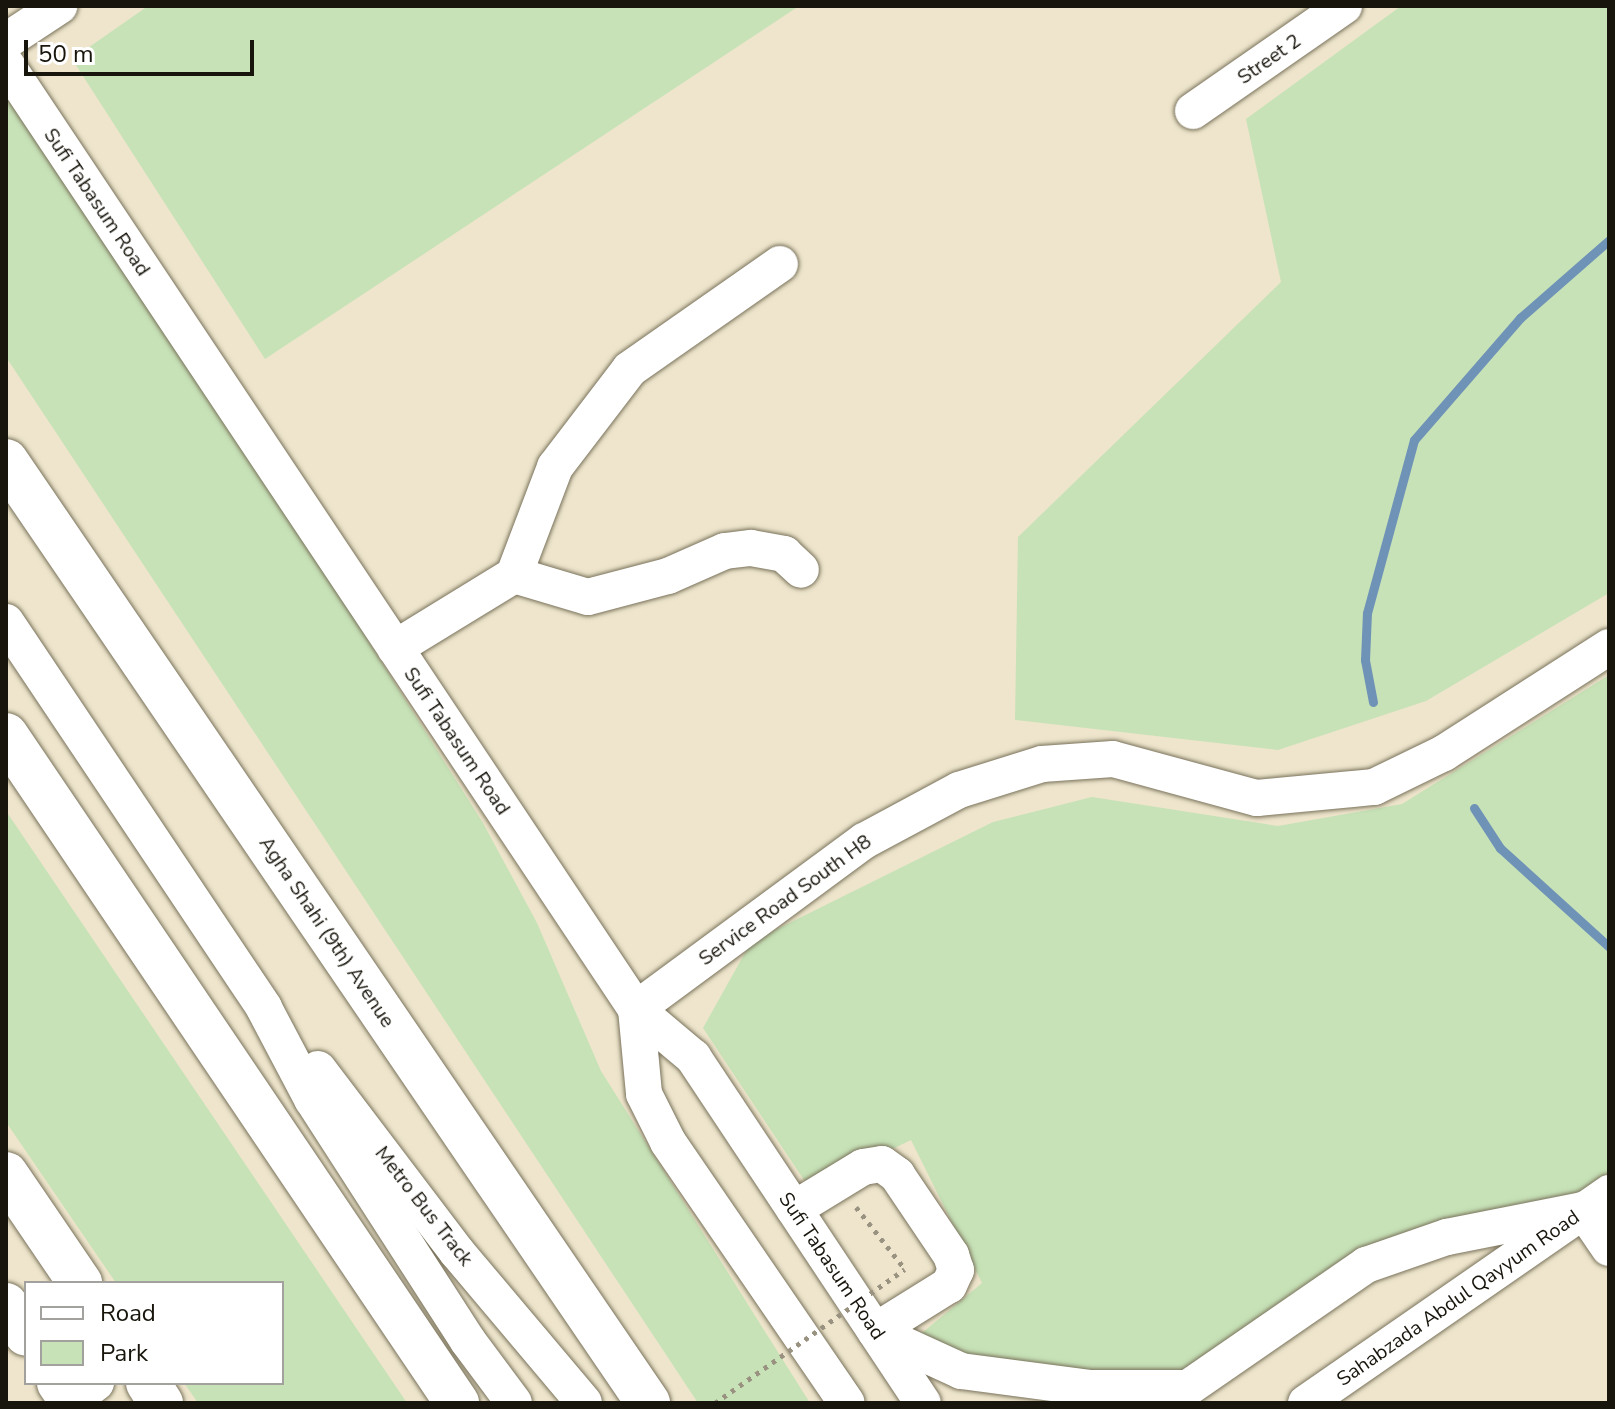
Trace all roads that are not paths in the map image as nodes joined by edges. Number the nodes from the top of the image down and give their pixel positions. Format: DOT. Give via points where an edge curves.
graph roads {
  1 [pos="59,6"];
  2 [pos="1344,6"];
  3 [pos="6,41"];
  4 [pos="6,64"];
  5 [pos="1193,111"];
  6 [pos="780,264"];
  7 [pos="6,461"];
  8 [pos="801,570"];
  9 [pos="514,575"];
  10 [pos="6,622"];
  11 [pos="1609,647"];
  12 [pos="395,648"];
  13 [pos="6,735"];
  14 [pos="264,1008"];
  15 [pos="636,1009"];
  16 [pos="6,1174"];
  17 [pos="1596,1202"];
  18 [pos="794,1209"];
  19 [pos="1609,1248"];
  20 [pos="79,1281"];
  21 [pos="6,1305"];
  22 [pos="24,1331"];
  23 [pos="875,1331"];
  24 [pos="60,1385"];
  25 [pos="94,1385"];
  26 [pos="149,1385"];
  27 [pos="1176,1396"];
  28 [pos="1317,1400"];
  29 [pos="72,1403"];
  30 [pos="161,1403"];
  31 [pos="457,1403"];
  32 [pos="514,1403"];
  33 [pos="584,1403"];
  34 [pos="648,1403"];
  35 [pos="847,1403"];
  36 [pos="923,1403"];
  1 -- 3 [label="street"];
  2 -- 5 [label="street, Street 2"];
  4 -- 12 [label="street, Sufi Tabasum Road"];
  6 -- 9 [label="street" via="630,369 555,467"];
  7 -- 34 [label="main road, Agha Shahi (9th) Avenue"];
  8 -- 9 [label="street" via="784,554 751,548 725,551 668,576 588,597"];
  9 -- 12 [label="street"];
  10 -- 14 [label="street, Metro Bus Track"];
  11 -- 15 [label="street, Service Road South H8" via="1444,753 1374,787 1257,798 1113,759 1042,764 959,790 864,841"];
  12 -- 15 [label="street, Sufi Tabasum Road"];
  13 -- 31 [label="main road"];
  14 -- 32 [label="street, Metro Bus Track" via="312,1099 468,1341"];
  14 -- 33 [label="street, Metro Bus Track"];
  15 -- 18 [label="street, Sufi Tabasum Road" via="693,1057"];
  15 -- 35 [label="street" via="644,1094 668,1142"];
  16 -- 20 [label="main road"];
  17 -- 19 [label="street"];
  17 -- 27 [label="street" via="1447,1237 1366,1265"];
  17 -- 28 [label="street, Sahabzada Abdul Qayyum Road"];
  18 -- 23 [label="street, Sufi Tabasum Road"];
  18 -- 23 [label="street" via="873,1163 889,1167 955,1262 949,1285"];
  21 -- 22 [label="main road"];
  23 -- 27 [label="street" via="961,1371"];
  23 -- 36 [label="street, Sufi Tabasum Road"];
  24 -- 29 [label="main road"];
  25 -- 29 [label="street"];
  26 -- 30 [label="main road"];
}
